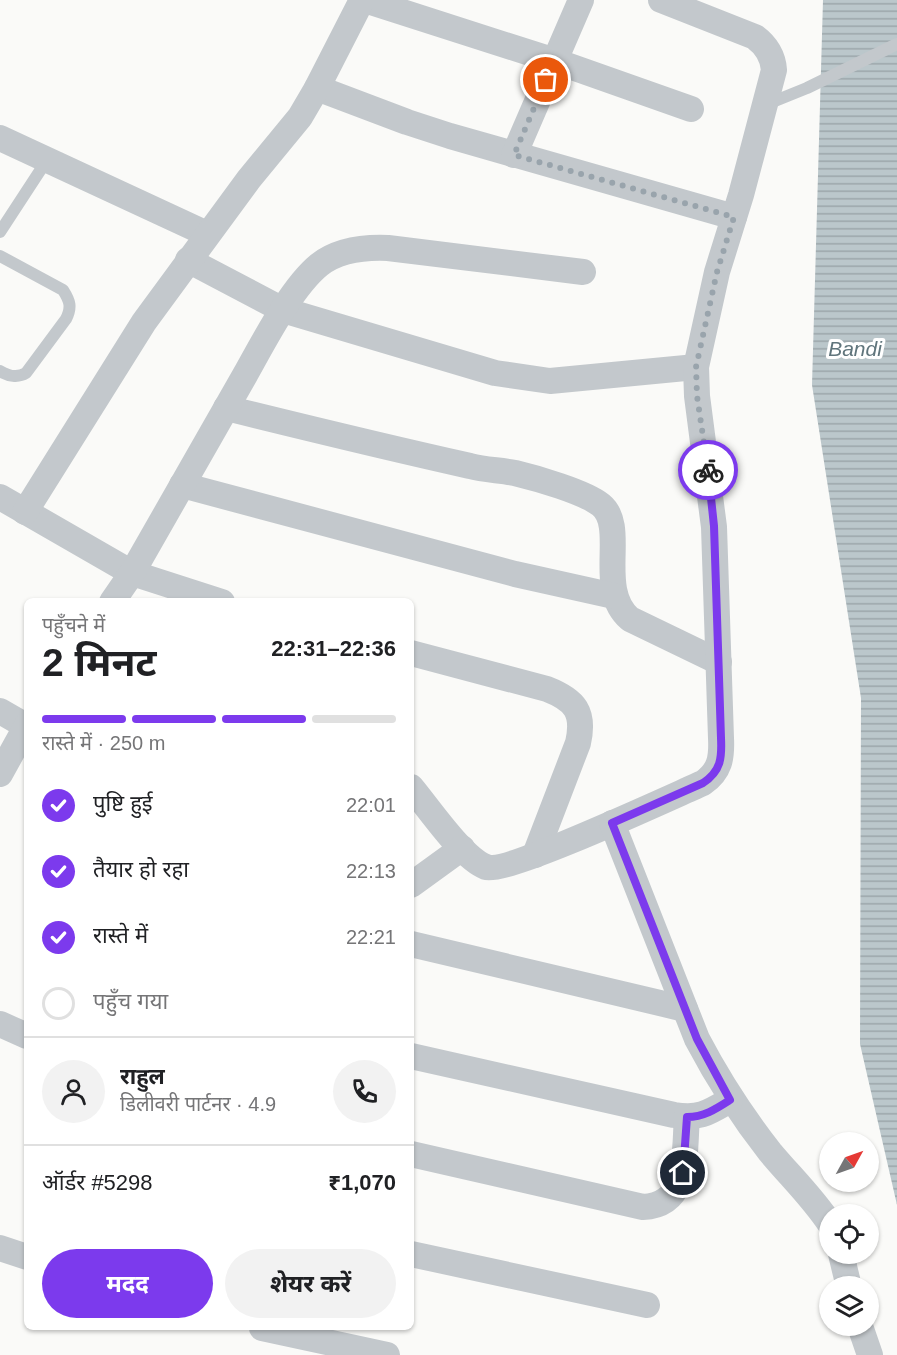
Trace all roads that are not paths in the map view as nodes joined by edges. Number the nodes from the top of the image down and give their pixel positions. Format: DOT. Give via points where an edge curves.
graph roads {
  1 [pos="364,0"];
  2 [pos="581,0"];
  3 [pos="661,0"];
  4 [pos="897,44"];
  5 [pos="555,61"];
  6 [pos="317,88"];
  7 [pos="764,105"];
  8 [pos="691,109"];
  9 [pos="0,138"];
  10 [pos="514,155"];
  11 [pos="47,160"];
  12 [pos="734,217"];
  13 [pos="0,232"];
  14 [pos="207,234"];
  15 [pos="0,256"];
  16 [pos="188,260"];
  17 [pos="583,272"];
  18 [pos="283,310"];
  19 [pos="696,367"];
  20 [pos="0,371"];
  21 [pos="226,408"];
  22 [pos="182,485"];
  23 [pos="0,497"];
  24 [pos="25,512"];
  25 [pos="132,573"];
  26 [pos="614,596"];
  27 [pos="115,598"];
  28 [pos="210,598"];
  29 [pos="414,654"];
  30 [pos="719,662"];
  31 [pos="0,711"];
  32 [pos="24,737"];
  33 [pos="0,774"];
  34 [pos="414,791"];
  35 [pos="612,823"];
  36 [pos="462,848"];
  37 [pos="535,855"];
  38 [pos="414,883"];
  39 [pos="414,945"];
  40 [pos="685,1009"];
  41 [pos="0,1024"];
  42 [pos="24,1035"];
  43 [pos="414,1057"];
  44 [pos="730,1100"];
  45 [pos="687,1117"];
  46 [pos="414,1155"];
  47 [pos="819,1211"];
  48 [pos="0,1248"];
  49 [pos="414,1255"];
  50 [pos="24,1256"];
  51 [pos="647,1305"];
  52 [pos="271,1330"];
  53 [pos="863,1336"];
  54 [pos="387,1355"];
  55 [pos="870,1355"];
  1 -- 5 [label="street"];
  1 -- 6 [label="street"];
  2 -- 5 [label="street"];
  3 -- 7 [label="street" via="764,43 774,70"];
  4 -- 7 [label="lane"];
  5 -- 8 [label="street"];
  5 -- 10 [label="street"];
  6 -- 10 [label="street" via="407,122"];
  6 -- 14 [label="street" via="300,117"];
  7 -- 12 [label="street"];
  9 -- 11 [label="street"];
  10 -- 12 [label="street"];
  11 -- 13 [label="lane"];
  11 -- 14 [label="street"];
  12 -- 19 [label="street"];
  14 -- 16 [label="street"];
  15 -- 20 [label="lane" via="63,290 71,309 26,374"];
  16 -- 18 [label="street"];
  16 -- 24 [label="street" via="144,322"];
  17 -- 18 [label="street" via="369,247 326,260"];
  18 -- 19 [label="street" via="495,373 529,379 550,381"];
  18 -- 21 [label="street"];
  19 -- 30 [label="street" via="714,526"];
  21 -- 22 [label="street"];
  21 -- 26 [label="street" via="473,467 516,473 589,498 607,512 612,525"];
  22 -- 25 [label="street"];
  22 -- 26 [label="street" via="516,574"];
  23 -- 24 [label="street"];
  24 -- 25 [label="street"];
  25 -- 27 [label="street"];
  25 -- 28 [label="street"];
  26 -- 30 [label="street" via="621,612 630,619"];
  29 -- 37 [label="street" via="547,689 563,695 576,710 581,729 578,743"];
  30 -- 35 [label="street" via="722,756 717,771 703,783"];
  31 -- 32 [label="street"];
  32 -- 33 [label="street"];
  34 -- 36 [label="street"];
  35 -- 37 [label="street"];
  35 -- 40 [label="street"];
  36 -- 37 [label="street" via="477,862 491,868"];
  36 -- 38 [label="street"];
  39 -- 40 [label="street"];
  40 -- 44 [label="street"];
  41 -- 42 [label="street"];
  43 -- 45 [label="street"];
  44 -- 45 [label="street" via="706,1114"];
  44 -- 47 [label="street"];
  45 -- 46 [label="street" via="679,1184 664,1204 654,1207"];
  48 -- 50 [label="street"];
  49 -- 51 [label="street"];
  52 -- 54 [label="street"];
  53 -- 55 [label="street"];
}
